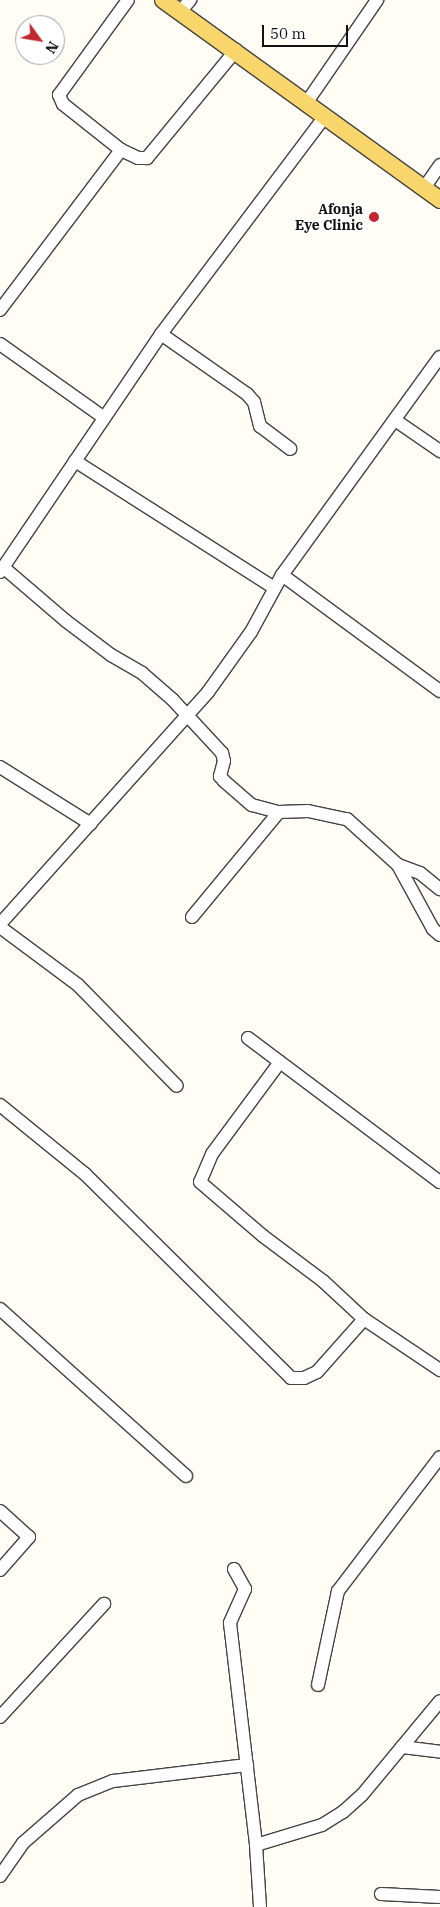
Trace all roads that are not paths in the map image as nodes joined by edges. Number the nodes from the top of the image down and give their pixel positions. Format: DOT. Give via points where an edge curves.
graph roads {
  1 [pos="128,0"];
  2 [pos="163,0"];
  3 [pos="377,0"];
  4 [pos="185,6"];
  5 [pos="236,50"];
  6 [pos="307,102"];
  7 [pos="325,116"];
  8 [pos="121,150"];
  9 [pos="440,165"];
  10 [pos="424,188"];
  11 [pos="440,200"];
  12 [pos="0,310"];
  13 [pos="161,334"];
  14 [pos="0,344"];
  15 [pos="440,357"];
  16 [pos="103,417"];
  17 [pos="395,420"];
  18 [pos="290,449"];
  19 [pos="440,451"];
  20 [pos="76,462"];
  21 [pos="2,570"];
  22 [pos="282,575"];
  23 [pos="274,588"];
  24 [pos="440,691"];
  25 [pos="185,717"];
  26 [pos="0,767"];
  27 [pos="279,812"];
  28 [pos="92,824"];
  29 [pos="398,865"];
  30 [pos="440,889"];
  31 [pos="192,917"];
  32 [pos="0,925"];
  33 [pos="440,935"];
  34 [pos="248,1038"];
  35 [pos="280,1062"];
  36 [pos="177,1086"];
  37 [pos="0,1105"];
  38 [pos="440,1182"];
  39 [pos="0,1309"];
  40 [pos="364,1319"];
  41 [pos="440,1370"];
  42 [pos="440,1457"];
  43 [pos="186,1476"];
  44 [pos="0,1512"];
  45 [pos="234,1569"];
  46 [pos="0,1570"];
  47 [pos="104,1604"];
  48 [pos="318,1685"];
  49 [pos="440,1701"];
  50 [pos="0,1717"];
  51 [pos="402,1748"];
  52 [pos="440,1752"];
  53 [pos="247,1765"];
  54 [pos="256,1845"];
  55 [pos="0,1876"];
  56 [pos="380,1894"];
  57 [pos="440,1897"];
  58 [pos="260,1907"];
  1 -- 8 [label="street" via="59,95 63,104"];
  2 -- 4 [label="main road"];
  3 -- 6 [label="street"];
  4 -- 5 [label="main road"];
  5 -- 6 [label="main road"];
  5 -- 8 [label="street" via="147,158"];
  6 -- 7 [label="main road"];
  7 -- 10 [label="main road"];
  7 -- 13 [label="street"];
  8 -- 12 [label="street"];
  9 -- 10 [label="street"];
  10 -- 11 [label="main road"];
  13 -- 16 [label="street"];
  13 -- 18 [label="street" via="248,394 254,402 260,426"];
  14 -- 16 [label="street"];
  15 -- 17 [label="street"];
  16 -- 20 [label="street"];
  17 -- 19 [label="street"];
  17 -- 22 [label="street"];
  20 -- 21 [label="street"];
  20 -- 23 [label="street"];
  21 -- 25 [label="street" via="73,627 142,673 172,699"];
  22 -- 23 [label="street"];
  22 -- 24 [label="street"];
  23 -- 25 [label="street" via="238,651"];
  25 -- 27 [label="street" via="222,753 224,761 220,776 224,781 252,805"];
  25 -- 28 [label="street"];
  26 -- 28 [label="street"];
  27 -- 29 [label="street" via="308,811 347,819"];
  27 -- 31 [label="street"];
  28 -- 32 [label="street"];
  29 -- 30 [label="street" via="420,873"];
  29 -- 33 [label="street" via="433,930"];
  32 -- 36 [label="street" via="78,985"];
  34 -- 35 [label="street"];
  35 -- 38 [label="street"];
  35 -- 40 [label="street" via="212,1154 200,1182 263,1236 323,1281"];
  37 -- 40 [label="street" via="86,1174 291,1378 304,1378 317,1372"];
  39 -- 43 [label="street" via="154,1451"];
  40 -- 41 [label="street"];
  42 -- 48 [label="street" via="338,1591"];
  44 -- 46 [label="street" via="29,1537"];
  45 -- 53 [label="street" via="245,1589 230,1623"];
  47 -- 50 [label="street"];
  49 -- 51 [label="street"];
  51 -- 52 [label="street"];
  51 -- 54 [label="street" via="343,1812 322,1824"];
  53 -- 54 [label="street"];
  53 -- 55 [label="street" via="112,1781 78,1795 23,1844"];
  54 -- 58 [label="street"];
  56 -- 57 [label="street"];
}
